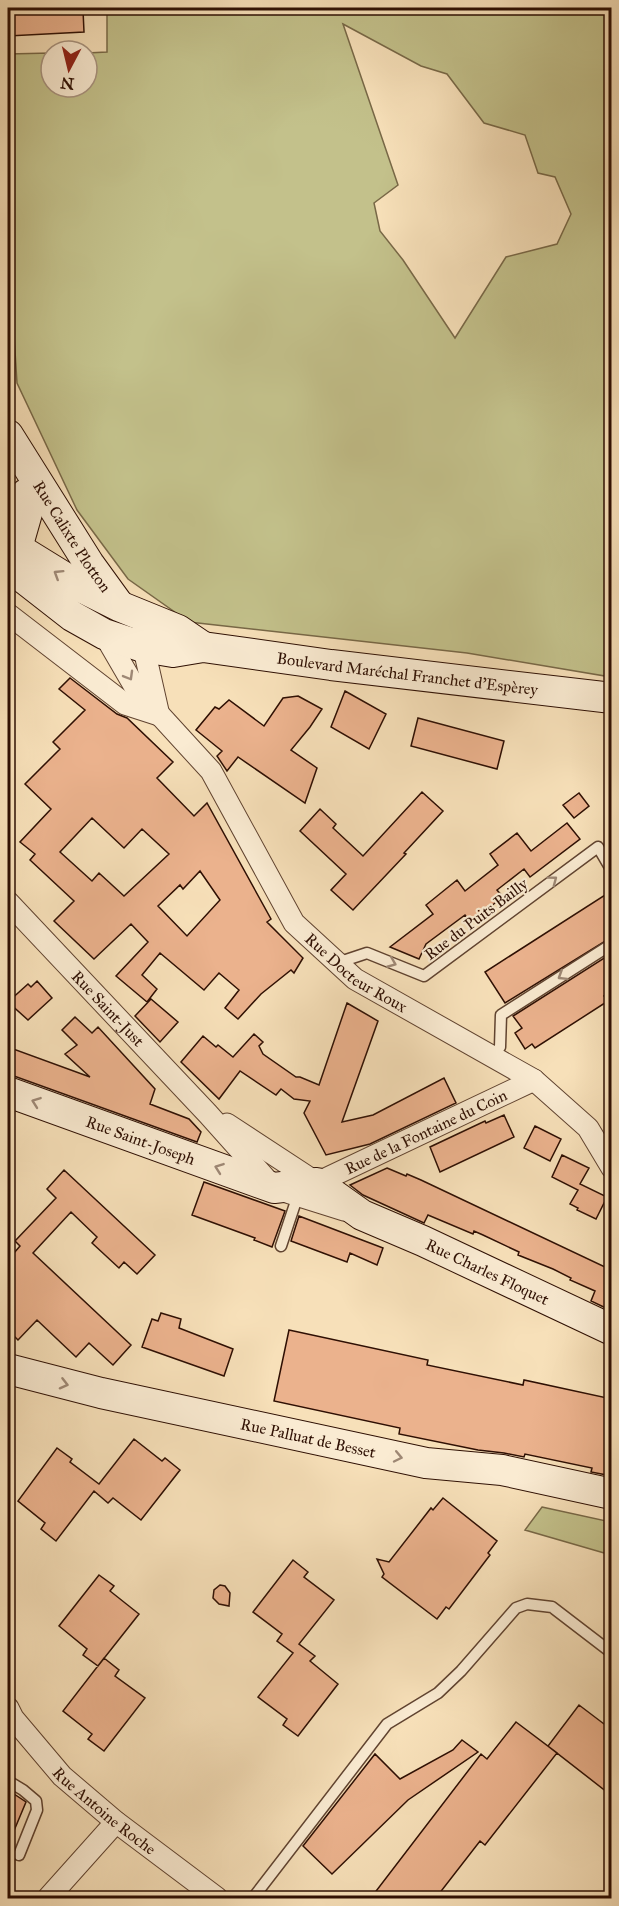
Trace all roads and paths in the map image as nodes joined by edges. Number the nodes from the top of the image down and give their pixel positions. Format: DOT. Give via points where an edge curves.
graph roads {
  1 [pos="8,435"];
  2 [pos="8,447"];
  3 [pos="17,503"];
  4 [pos="14,558"];
  5 [pos="119,606"];
  6 [pos="8,614"];
  7 [pos="104,634"];
  8 [pos="143,647"];
  9 [pos="203,647"];
  10 [pos="612,698"];
  11 [pos="159,715"];
  12 [pos="612,871"];
  13 [pos="8,902"];
  14 [pos="612,945"];
  15 [pos="337,963"];
  16 [pos="493,1058"];
  17 [pos="534,1080"];
  18 [pos="8,1092"];
  19 [pos="208,1114"];
  20 [pos="612,1168"];
  21 [pos="296,1189"];
  22 [pos="280,1246"];
  23 [pos="612,1330"];
  24 [pos="8,1370"];
  25 [pos="612,1494"];
  26 [pos="612,1653"];
  27 [pos="8,1708"];
  28 [pos="8,1781"];
  29 [pos="116,1822"];
  30 [pos="19,1855"];
  31 [pos="48,1899"];
  32 [pos="217,1899"];
  33 [pos="253,1899"];
  1 -- 5 [label="main road, Rue Calixte Plotton"];
  2 -- 3 [label="main road, Rue Calixte Plotton"];
  3 -- 4 [label="main road, Rue Calixte Plotton" via="27,513"];
  5 -- 4 [label="main road, Boulevard Maréchal Franchet d'Espèrey, one-way"];
  4 -- 7 [label="main road, Boulevard Maréchal Franchet d'Espèrey" via="72,616"];
  5 -- 8 [label="street, Rue Docteur Roux"];
  5 -- 9 [label="main road, Boulevard Maréchal Franchet d'Espèrey" via="178,630"];
  6 -- 11 [label="street" via="125,704"];
  7 -- 8 [label="main road, Boulevard Maréchal Franchet d'Espèrey"];
  7 -- 11 [label="street, Rue Docteur Roux, one-way" via="136,689"];
  8 -- 9 [label="main road, Boulevard Maréchal Franchet d'Espèrey" via="173,652"];
  8 -- 11 [label="street, Rue Docteur Roux"];
  9 -- 10 [label="main road, Boulevard Maréchal Franchet d'Espèrey"];
  11 -- 15 [label="street, Rue Docteur Roux" via="211,771 294,923"];
  15 -- 12 [label="lane, Rue du Puits Bailly, one-way" via="368,953 424,976 598,847"];
  13 -- 19 [label="street, Rue Saint-Just"];
  14 -- 16 [label="lane, one-way" via="501,1015 501,1047"];
  15 -- 16 [label="street, Rue Docteur Roux" via="355,980"];
  16 -- 17 [label="street, Rue Docteur Roux"];
  17 -- 20 [label="street, Rue Docteur Roux" via="588,1128"];
  17 -- 21 [label="street, Rue de la Fontaine du Coin"];
  21 -- 18 [label="main road, Rue Saint-Joseph, one-way"];
  19 -- 21 [label="street, Rue Saint-Just"];
  19 -- 21 [label="street, Rue Saint-Just"];
  21 -- 22 [label="lane"];
  21 -- 23 [label="main road, Rue Charles Floquet" via="433,1245"];
  24 -- 25 [label="main road, Rue Palluat de Besset, one-way" via="426,1463 502,1470"];
  26 -- 33 [label="lane" via="552,1607 526,1604 516,1608 438,1693 387,1725"];
  27 -- 29 [label="street, Rue Antoine Roche" via="62,1776"];
  28 -- 30 [label="lane" via="36,1801 37,1810"];
  29 -- 31 [label="street"];
  29 -- 32 [label="street, Rue Antoine Roche"];
}
